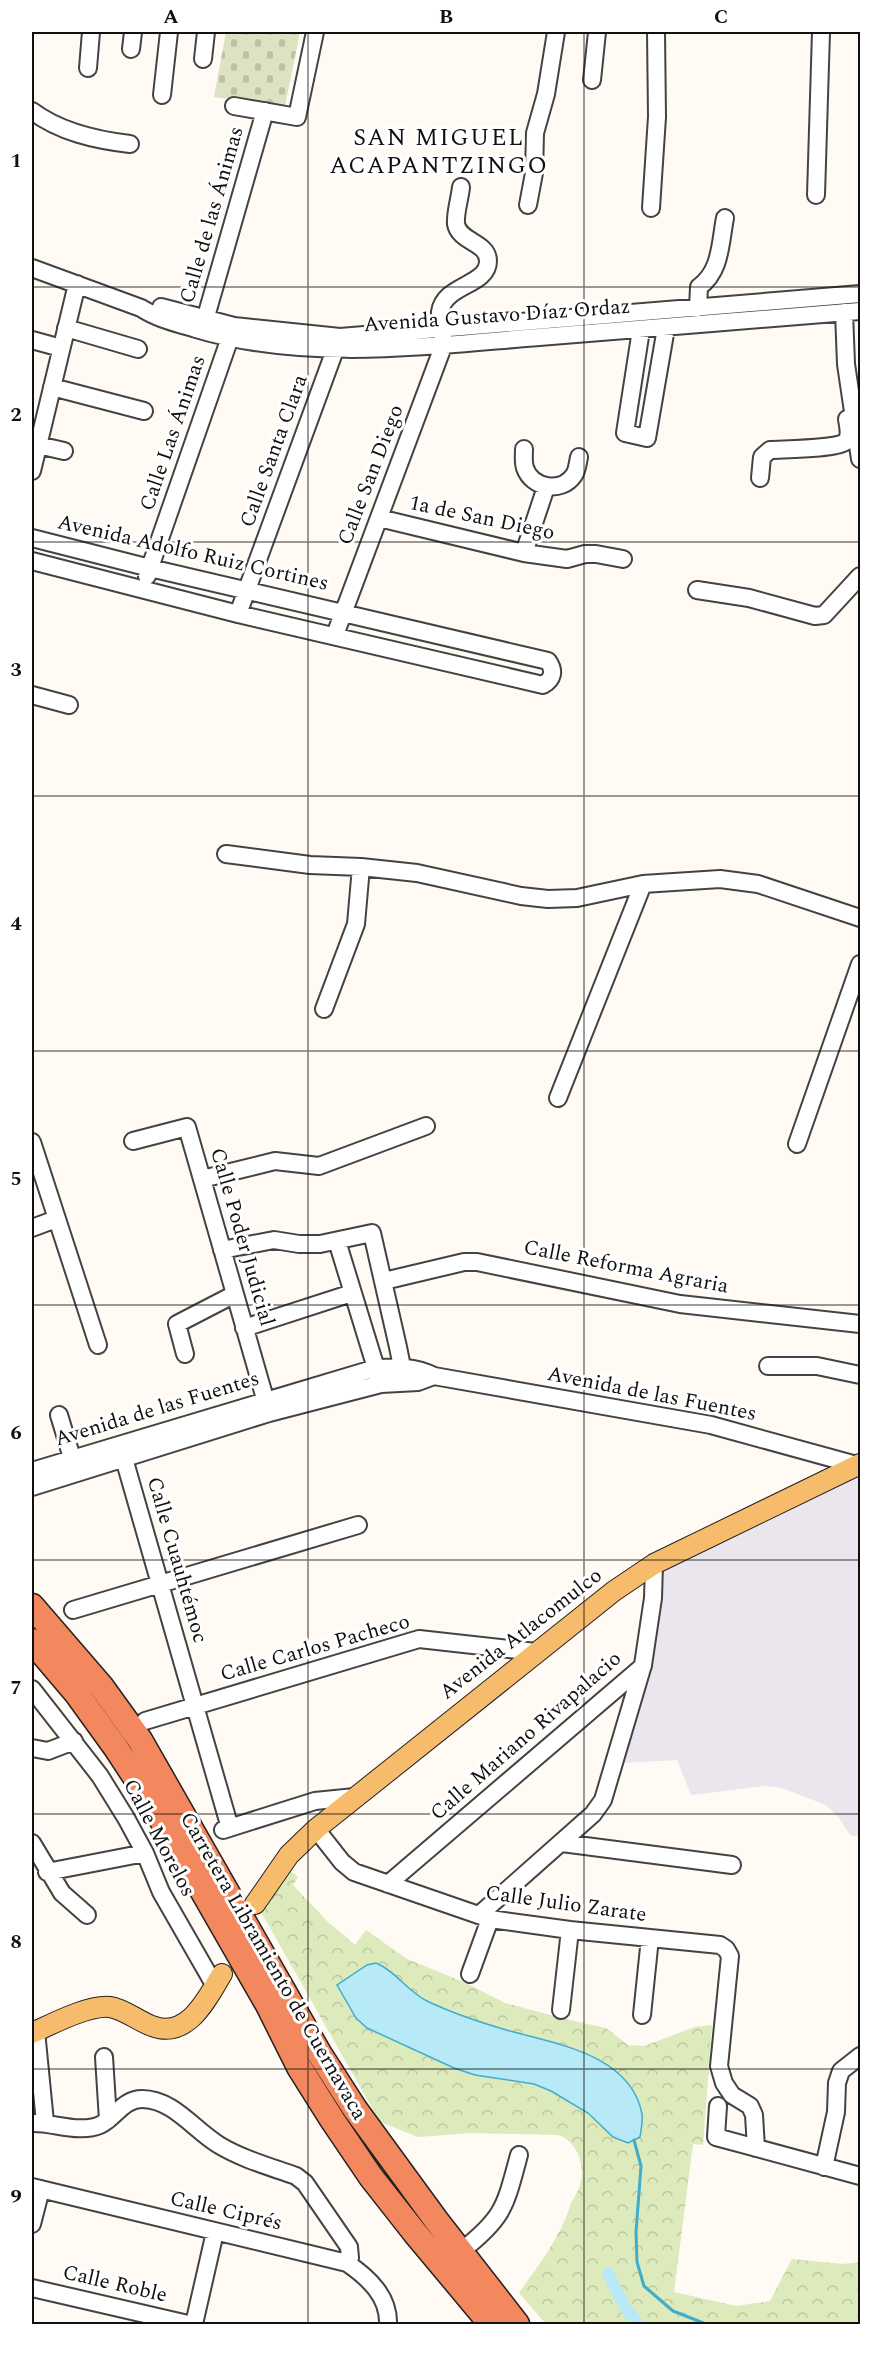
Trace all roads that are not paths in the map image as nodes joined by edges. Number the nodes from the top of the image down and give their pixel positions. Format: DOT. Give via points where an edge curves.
graph roads {
  1 [pos="91,32"];
  2 [pos="133,32"];
  3 [pos="169,32"];
  4 [pos="206,32"];
  5 [pos="315,32"];
  6 [pos="556,32"];
  7 [pos="597,32"];
  8 [pos="656,32"];
  9 [pos="821,32"];
  10 [pos="131,49"];
  11 [pos="203,58"];
  12 [pos="88,68"];
  13 [pos="592,80"];
  14 [pos="162,95"];
  15 [pos="234,106"];
  16 [pos="32,111"];
  17 [pos="265,111"];
  18 [pos="130,144"];
  19 [pos="461,187"];
  20 [pos="816,195"];
  21 [pos="528,205"];
  22 [pos="651,208"];
  23 [pos="725,218"];
  24 [pos="32,267"];
  25 [pos="77,284"];
  26 [pos="861,294"];
  27 [pos="698,308"];
  28 [pos="768,310"];
  29 [pos="853,311"];
  30 [pos="203,325"];
  31 [pos="66,328"];
  32 [pos="666,328"];
  33 [pos="641,330"];
  34 [pos="232,332"];
  35 [pos="443,337"];
  36 [pos="32,340"];
  37 [pos="338,343"];
  38 [pos="61,348"];
  39 [pos="138,349"];
  40 [pos="52,387"];
  41 [pos="144,411"];
  42 [pos="853,414"];
  43 [pos="38,445"];
  44 [pos="524,449"];
  45 [pos="64,452"];
  46 [pos="579,457"];
  47 [pos="861,459"];
  48 [pos="32,471"];
  49 [pos="760,478"];
  50 [pos="546,487"];
  51 [pos="379,518"];
  52 [pos="32,538"];
  53 [pos="524,554"];
  54 [pos="623,559"];
  55 [pos="32,561"];
  56 [pos="150,568"];
  57 [pos="861,576"];
  58 [pos="143,589"];
  59 [pos="246,590"];
  60 [pos="697,590"];
  61 [pos="344,612"];
  62 [pos="238,614"];
  63 [pos="335,636"];
  64 [pos="445,636"];
  65 [pos="439,659"];
  66 [pos="32,695"];
  67 [pos="69,705"];
  68 [pos="226,854"];
  69 [pos="361,867"];
  70 [pos="643,884"];
  71 [pos="861,918"];
  72 [pos="861,964"];
  73 [pos="324,1009"];
  74 [pos="558,1098"];
  75 [pos="426,1126"];
  76 [pos="133,1141"];
  77 [pos="32,1142"];
  78 [pos="797,1144"];
  79 [pos="202,1179"];
  80 [pos="56,1219"];
  81 [pos="32,1228"];
  82 [pos="336,1241"];
  83 [pos="222,1250"];
  84 [pos="384,1281"];
  85 [pos="352,1293"];
  86 [pos="235,1294"];
  87 [pos="861,1324"];
  88 [pos="244,1328"];
  89 [pos="98,1345"];
  90 [pos="185,1354"];
  91 [pos="768,1366"];
  92 [pos="401,1374"];
  93 [pos="861,1375"];
  94 [pos="379,1376"];
  95 [pos="267,1407"];
  96 [pos="59,1415"];
  97 [pos="122,1450"];
  98 [pos="72,1458"];
  99 [pos="860,1465"];
  100 [pos="32,1471"];
  101 [pos="32,1487"];
  102 [pos="358,1525"];
  103 [pos="654,1564"];
  104 [pos="160,1586"];
  105 [pos="32,1606"];
  106 [pos="73,1610"];
  107 [pos="32,1641"];
  108 [pos="536,1652"];
  109 [pos="643,1665"];
  110 [pos="32,1689"];
  111 [pos="195,1707"];
  112 [pos="145,1721"];
  113 [pos="74,1741"];
  114 [pos="32,1748"];
  115 [pos="355,1797"];
  116 [pos="316,1829"];
  117 [pos="32,1843"];
  118 [pos="562,1843"];
  119 [pos="145,1853"];
  120 [pos="732,1865"];
  121 [pos="47,1872"];
  122 [pos="388,1884"];
  123 [pos="255,1904"];
  124 [pos="87,1915"];
  125 [pos="484,1917"];
  126 [pos="570,1930"];
  127 [pos="650,1938"];
  128 [pos="470,1974"];
  129 [pos="218,1980"];
  130 [pos="561,2010"];
  131 [pos="642,2015"];
  132 [pos="34,2032"];
  133 [pos="861,2056"];
  134 [pos="104,2057"];
  135 [pos="718,2106"];
  136 [pos="108,2120"];
  137 [pos="38,2123"];
  138 [pos="756,2148"];
  139 [pos="519,2156"];
  140 [pos="824,2167"];
  141 [pos="861,2176"];
  142 [pos="36,2188"];
  143 [pos="32,2224"];
  144 [pos="215,2232"];
  145 [pos="460,2252"];
  146 [pos="347,2263"];
  147 [pos="32,2288"];
  148 [pos="388,2318"];
  149 [pos="188,2325"];
  150 [pos="194,2325"];
  151 [pos="492,2325"];
  152 [pos="517,2325"];
  1 -- 12 [label="street"];
  2 -- 10 [label="street"];
  3 -- 14 [label="street"];
  4 -- 11 [label="street"];
  5 -- 17 [label="street, Calle de las Ánimas" via="297,117"];
  6 -- 21 [label="street" via="535,133"];
  7 -- 13 [label="street"];
  8 -- 22 [label="street" via="657,117"];
  9 -- 20 [label="street"];
  15 -- 17 [label="street, Calle de las Ánimas"];
  16 -- 18 [label="street" via="49,124 77,134"];
  17 -- 30 [label="street, Calle de las Ánimas"];
  19 -- 35 [label="street, Calle San Diego" via="456,223 460,233 485,251 488,260 482,276 451,292 443,301"];
  23 -- 27 [label="street" via="715,271 699,287"];
  24 -- 25 [label="street, Avenida Gustavo Díaz Ordaz"];
  25 -- 30 [label="street, Avenida Gustavo Díaz Ordaz" via="141,308 159,307"];
  25 -- 31 [label="street"];
  26 -- 28 [label="street, Avenida Gustavo Díaz Ordaz"];
  27 -- 28 [label="street, Avenida Gustavo Díaz Ordaz"];
  27 -- 35 [label="street, Avenida Gustavo Díaz Ordaz"];
  28 -- 29 [label="street, Avenida Gustavo Díaz Ordaz"];
  28 -- 32 [label="street, Avenida Gustavo Díaz Ordaz"];
  29 -- 42 [label="street" via="846,364"];
  30 -- 34 [label="street, Avenida Gustavo Díaz Ordaz"];
  31 -- 38 [label="street"];
  31 -- 39 [label="street"];
  32 -- 33 [label="street, Avenida Gustavo Díaz Ordaz"];
  32 -- 33 [label="street" via="647,438 625,433"];
  33 -- 35 [label="street, Avenida Gustavo Díaz Ordaz"];
  34 -- 37 [label="street, Avenida Gustavo Díaz Ordaz"];
  34 -- 56 [label="street, Calle Las Ánimas"];
  35 -- 37 [label="street, Avenida Gustavo Díaz Ordaz"];
  35 -- 51 [label="street, Calle San Diego"];
  36 -- 38 [label="street"];
  37 -- 59 [label="street, Calle Santa Clara"];
  38 -- 40 [label="street"];
  40 -- 41 [label="street"];
  40 -- 43 [label="street"];
  42 -- 47 [label="street"];
  42 -- 49 [label="street" via="847,416 849,435 845,441 835,446 770,450 762,457"];
  43 -- 45 [label="street"];
  43 -- 48 [label="street"];
  44 -- 50 [label="street" via="524,467 532,480"];
  46 -- 50 [label="street" via="574,475 561,485"];
  50 -- 53 [label="street"];
  51 -- 53 [label="street, 1a de San Diego"];
  51 -- 61 [label="street, Calle San Diego"];
  52 -- 56 [label="street, Avenida Adolfo Ruiz Cortines"];
  53 -- 54 [label="street, 1a de San Diego" via="567,559 596,554"];
  55 -- 58 [label="street"];
  56 -- 58 [label="street, Calle Las Ánimas"];
  56 -- 59 [label="street, Avenida Adolfo Ruiz Cortines"];
  57 -- 60 [label="street" via="824,615 815,616 749,598"];
  58 -- 62 [label="street"];
  59 -- 61 [label="street, Avenida Adolfo Ruiz Cortines"];
  59 -- 62 [label="street, Calle Santa Clara"];
  61 -- 63 [label="street, Calle San Diego"];
  61 -- 64 [label="street, Avenida Adolfo Ruiz Cortines"];
  62 -- 63 [label="street"];
  63 -- 65 [label="street"];
  64 -- 65 [label="street"];
  64 -- 65 [label="street, Avenida Adolfo Ruiz Cortines" via="548,661 552,675 543,684"];
  66 -- 67 [label="street"];
  68 -- 69 [label="street"];
  69 -- 70 [label="street" via="417,873 548,899 577,898"];
  69 -- 73 [label="street" via="356,924"];
  70 -- 71 [label="street" via="720,879 758,884"];
  70 -- 74 [label="street"];
  72 -- 78 [label="street"];
  75 -- 79 [label="street" via="319,1166 275,1161"];
  76 -- 79 [label="street, Calle Poder Judicial" via="187,1126"];
  77 -- 80 [label="street"];
  79 -- 83 [label="street, Calle Poder Judicial"];
  80 -- 81 [label="street"];
  80 -- 89 [label="street"];
  82 -- 83 [label="street" via="299,1244 274,1240"];
  82 -- 84 [label="street" via="372,1233"];
  82 -- 85 [label="street"];
  83 -- 86 [label="street, Calle Poder Judicial"];
  84 -- 87 [label="street, Calle Reforma Agraria" via="477,1262 680,1304"];
  84 -- 92 [label="street"];
  85 -- 88 [label="street"];
  85 -- 94 [label="street"];
  86 -- 88 [label="street, Calle Poder Judicial"];
  86 -- 90 [label="street" via="177,1324"];
  88 -- 95 [label="street, Calle Poder Judicial"];
  91 -- 93 [label="street" via="817,1366"];
  92 -- 94 [label="street, Avenida de las Fuentes"];
  92 -- 99 [label="street, Avenida de las Fuentes" via="419,1369 434,1376 711,1425"];
  94 -- 95 [label="street, Avenida de las Fuentes"];
  95 -- 97 [label="street, Avenida de las Fuentes"];
  96 -- 98 [label="street"];
  97 -- 98 [label="street, Avenida de las Fuentes"];
  97 -- 101 [label="street, Avenida de las Fuentes"];
  97 -- 104 [label="street, Calle Cuauhtémoc"];
  98 -- 100 [label="street, Avenida de las Fuentes"];
  99 -- 103 [label="main road, Avenida Atlacomulco"];
  102 -- 104 [label="street"];
  103 -- 108 [label="main road, Avenida Atlacomulco"];
  103 -- 109 [label="street, Calle Mariano Rivapalacio"];
  104 -- 106 [label="street"];
  104 -- 111 [label="street, Calle Cuauhtémoc"];
  105 -- 145 [label="highway, Carretera Libramiento de Cuernavaca" via="101,1686 140,1740 319,2053 355,2109"];
  107 -- 151 [label="highway, Carretera Libramiento de Cuernavaca" via="77,1694 152,1803 333,2121 393,2205"];
  108 -- 111 [label="street, Calle Carlos Pacheco" via="419,1639"];
  108 -- 115 [label="main road, Avenida Atlacomulco"];
  109 -- 118 [label="street" via="603,1800"];
  109 -- 122 [label="street, Calle Mariano Rivapalacio"];
  110 -- 113 [label="street, Calle Morelos"];
  111 -- 112 [label="street, Calle Carlos Pacheco"];
  111 -- 115 [label="street, Calle Cuauhtémoc" via="226,1829 315,1801"];
  113 -- 114 [label="street" via="48,1751"];
  113 -- 119 [label="street, Calle Morelos" via="105,1784"];
  115 -- 116 [label="main road, Avenida Atlacomulco"];
  116 -- 122 [label="street, Calle Julio Zarate" via="354,1872"];
  116 -- 123 [label="main road, Avenida Atlacomulco" via="289,1855"];
  117 -- 121 [label="street"];
  118 -- 120 [label="street"];
  118 -- 125 [label="street"];
  119 -- 121 [label="street"];
  119 -- 129 [label="street, Calle Morelos" via="161,1892"];
  121 -- 124 [label="street" via="62,1893"];
  122 -- 125 [label="street, Calle Julio Zarate"];
  125 -- 126 [label="street, Calle Julio Zarate"];
  125 -- 128 [label="street"];
  126 -- 127 [label="street, Calle Julio Zarate"];
  126 -- 130 [label="street"];
  127 -- 131 [label="street"];
  127 -- 138 [label="street, Calle Julio Zarate" via="720,1945 730,1956 720,2066 732,2095 750,2106 754,2115"];
  129 -- 132 [label="main road" via="202,2008 186,2023 154,2027 112,2007 96,2007"];
  132 -- 137 [label="street"];
  133 -- 140 [label="street" via="841,2071 837,2083 836,2112"];
  134 -- 136 [label="street"];
  135 -- 138 [label="street" via="716,2137"];
  136 -- 137 [label="street" via="98,2126 80,2128"];
  136 -- 146 [label="street" via="128,2102 140,2098 153,2101 168,2106 219,2145 296,2176 305,2183 349,2247"];
  138 -- 140 [label="street"];
  139 -- 145 [label="street" via="499,2217"];
  140 -- 141 [label="street"];
  142 -- 143 [label="street"];
  142 -- 144 [label="street, Calle Ciprés"];
  144 -- 146 [label="street, Calle Ciprés"];
  144 -- 150 [label="street"];
  145 -- 152 [label="highway, Carretera Libramiento de Cuernavaca"];
  146 -- 148 [label="street, Calle Ciprés" via="373,2285"];
  147 -- 149 [label="street, Calle Roble"];
}
